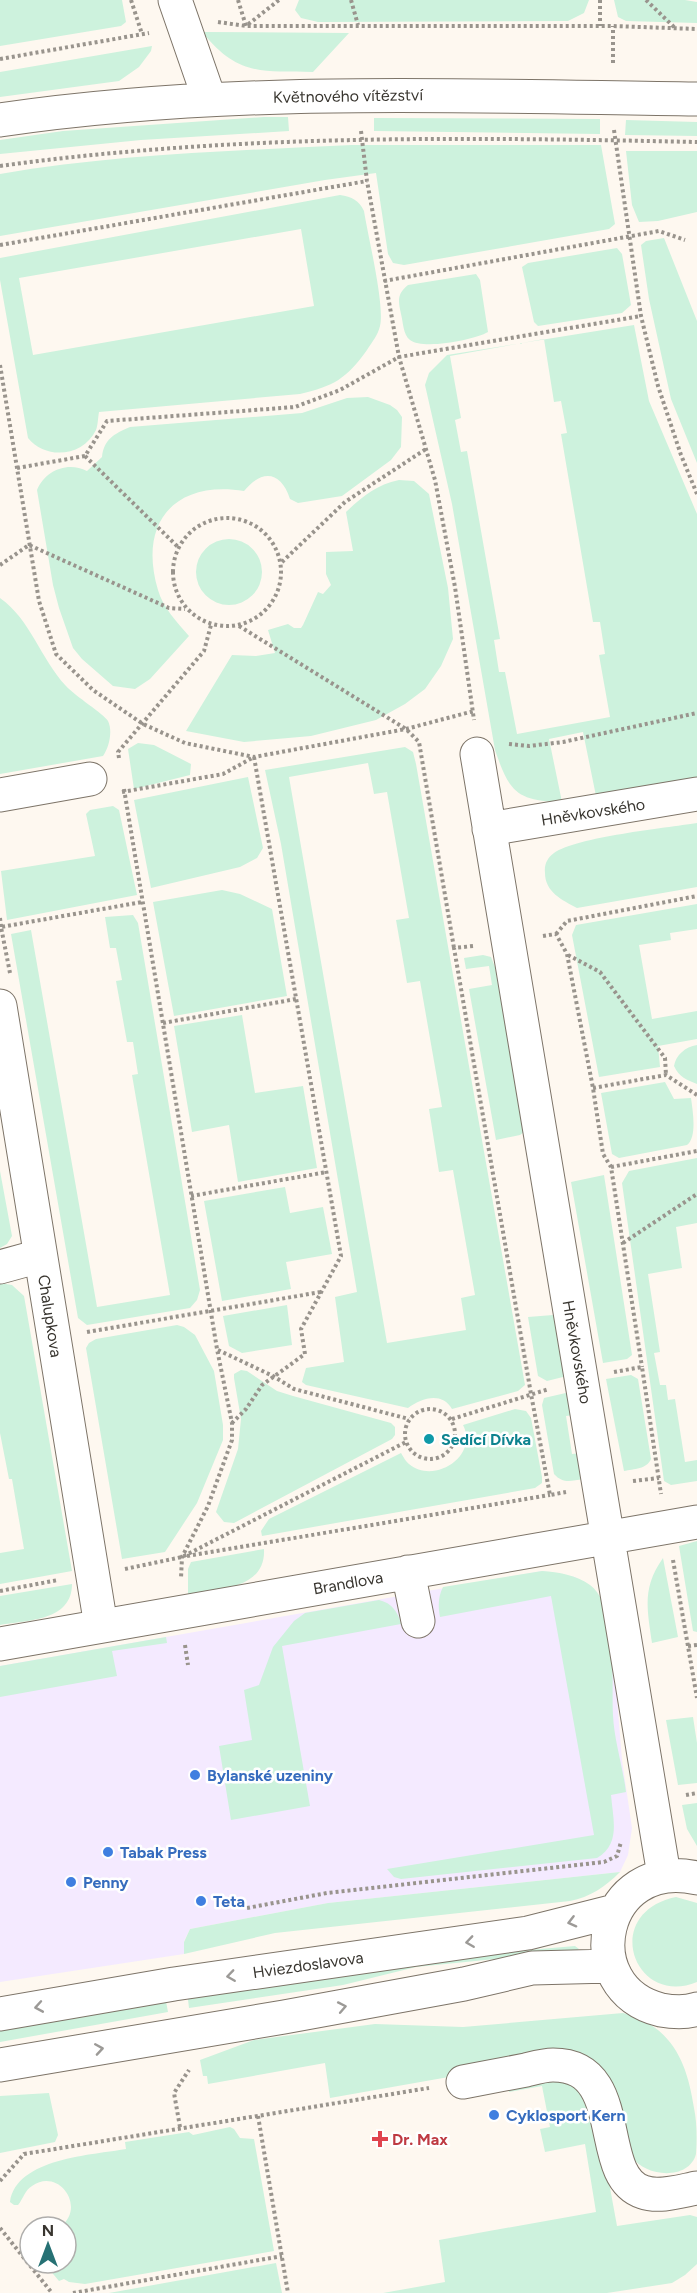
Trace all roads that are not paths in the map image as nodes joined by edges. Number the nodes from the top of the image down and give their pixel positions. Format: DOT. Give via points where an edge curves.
graph roads {
  1 [pos="179,13"];
  2 [pos="209,99"];
  3 [pos="697,99"];
  4 [pos="0,120"];
  5 [pos="477,745"];
  6 [pos="101,787"];
  7 [pos="697,794"];
  8 [pos="0,795"];
  9 [pos="489,829"];
  10 [pos="0,1006"];
  11 [pos="40,1256"];
  12 [pos="0,1267"];
  13 [pos="682,1525"];
  14 [pos="608,1539"];
  15 [pos="408,1572"];
  16 [pos="418,1621"];
  17 [pos="100,1626"];
  18 [pos="0,1644"];
  19 [pos="664,1875"];
  20 [pos="697,1878"];
  21 [pos="615,1911"];
  22 [pos="611,1966"];
  23 [pos="0,2014"];
  24 [pos="696,2018"];
  25 [pos="0,2065"];
  26 [pos="463,2082"];
  27 [pos="697,2188"];
  1 -- 2 [label="street"];
  2 -- 3 [label="street, Květnového vítězství" via="362,94"];
  2 -- 4 [label="street, Květnového vítězství" via="79,108"];
  5 -- 9 [label="street, Hněvkovského"];
  6 -- 8 [label="street"];
  7 -- 9 [label="street, Hněvkovského"];
  9 -- 14 [label="street, Hněvkovského"];
  10 -- 11 [label="street, Chalupkova"];
  11 -- 12 [label="street"];
  11 -- 17 [label="street, Chalupkova"];
  13 -- 14 [label="street, Brandlova"];
  14 -- 15 [label="street, Brandlova"];
  14 -- 19 [label="street, Hněvkovského"];
  15 -- 16 [label="street"];
  15 -- 17 [label="street, Brandlova"];
  17 -- 18 [label="street, Brandlova"];
  19 -- 20 [label="street"];
  19 -- 21 [label="street" via="635,1887"];
  21 -- 22 [label="street" via="609,1929"];
  21 -- 23 [label="street, Hviezdoslavova, one-way" via="528,1933 174,1984"];
  22 -- 24 [label="street" via="634,1998 651,2007"];
  25 -- 22 [label="street, one-way" via="273,2019 532,1968"];
  26 -- 27 [label="street" via="552,2065 568,2067 593,2084 603,2101 620,2171 629,2184 642,2192 657,2194"];
}
